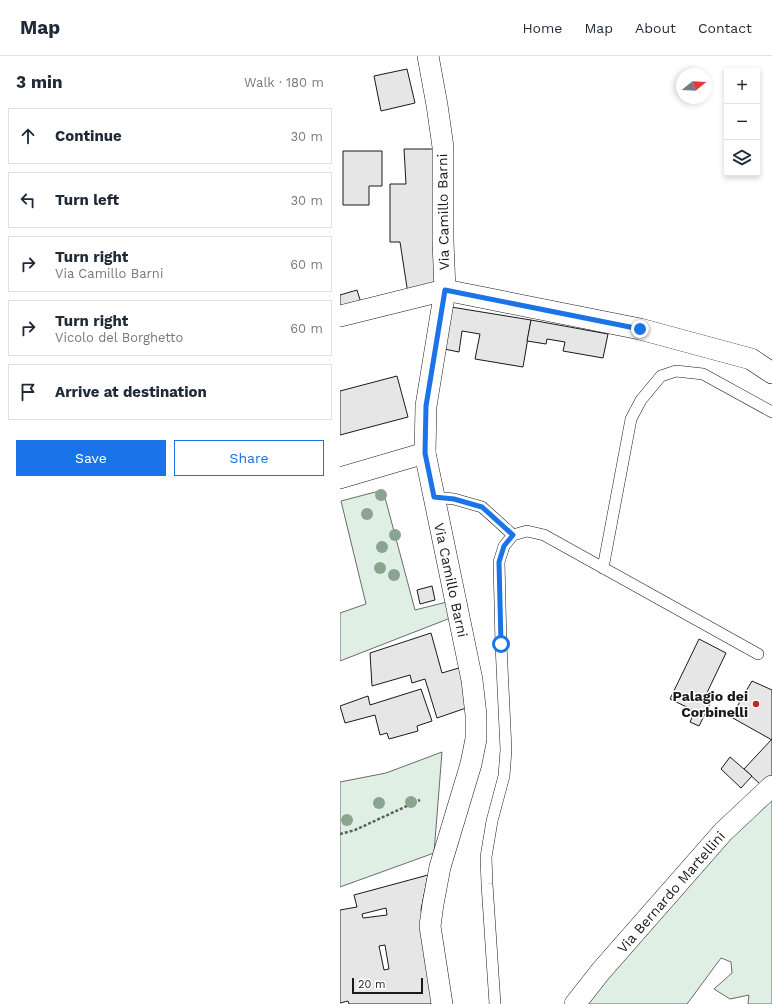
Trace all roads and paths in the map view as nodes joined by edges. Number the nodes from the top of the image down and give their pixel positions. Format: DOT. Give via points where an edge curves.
graph roads {
  1 [pos="428,56"];
  2 [pos="445,290"];
  3 [pos="340,316"];
  4 [pos="772,373"];
  5 [pos="772,412"];
  6 [pos="425,453"];
  7 [pos="340,478"];
  8 [pos="434,497"];
  9 [pos="513,535"];
  10 [pos="603,568"];
  11 [pos="758,654"];
  12 [pos="772,786"];
  13 [pos="420,800"];
  14 [pos="340,834"];
  15 [pos="442,1004"];
  16 [pos="495,1004"];
  17 [pos="575,1004"];
  1 -- 2 [label="street, Via Camillo Barni" via="442,147"];
  2 -- 3 [label="street"];
  2 -- 4 [label="street" via="640,329 751,359"];
  2 -- 6 [label="street, Via Camillo Barni" via="426,406"];
  5 -- 10 [label="lane" via="703,374 676,371 661,376 641,400 631,418"];
  6 -- 7 [label="street"];
  6 -- 8 [label="street, Via Camillo Barni"];
  8 -- 9 [label="lane" via="454,499 482,507"];
  8 -- 15 [label="street, Via Camillo Barni" via="472,680 476,715 476,739 471,764 440,867 430,926"];
  9 -- 10 [label="lane" via="527,531 544,535"];
  9 -- 16 [label="lane" via="504,546 499,562 506,750 504,776 492,821 486,858"];
  10 -- 11 [label="lane"];
  12 -- 17 [label="street, Via Bernardo Martellini" via="723,832"];
  13 -- 14 [label="path" via="355,830"];
}
